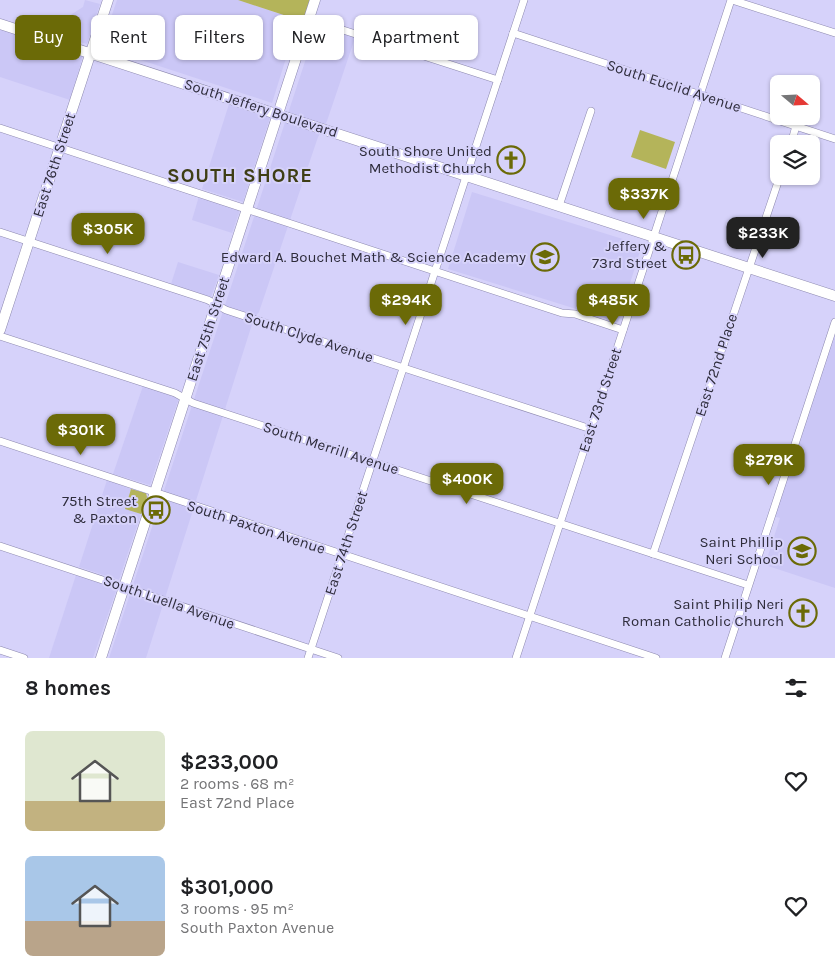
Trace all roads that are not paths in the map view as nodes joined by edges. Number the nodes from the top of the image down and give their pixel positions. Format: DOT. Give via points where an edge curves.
graph roads {
  1 [pos="108,0"];
  2 [pos="315,0"];
  3 [pos="524,0"];
  4 [pos="732,0"];
  5 [pos="103,15"];
  6 [pos="310,15"];
  7 [pos="0,24"];
  8 [pos="344,30"];
  9 [pos="513,33"];
  10 [pos="835,34"];
  11 [pos="91,53"];
  12 [pos="112,60"];
  13 [pos="296,60"];
  14 [pos="498,80"];
  15 [pos="700,95"];
  16 [pos="591,111"];
  17 [pos="278,114"];
  18 [pos="796,126"];
  19 [pos="0,128"];
  20 [pos="794,135"];
  21 [pos="835,139"];
  22 [pos="60,147"];
  23 [pos="467,176"];
  24 [pos="777,185"];
  25 [pos="559,206"];
  26 [pos="247,210"];
  27 [pos="0,232"];
  28 [pos="654,237"];
  29 [pos="29,241"];
  30 [pos="749,268"];
  31 [pos="435,272"];
  32 [pos="835,296"];
  33 [pos="216,304"];
  34 [pos="835,322"];
  35 [pos="0,330"];
  36 [pos="623,330"];
  37 [pos="0,336"];
  38 [pos="404,368"];
  39 [pos="185,399"];
  40 [pos="591,429"];
  41 [pos="0,441"];
  42 [pos="373,462"];
  43 [pos="155,492"];
  44 [pos="560,524"];
  45 [pos="0,546"];
  46 [pos="653,554"];
  47 [pos="342,555"];
  48 [pos="748,585"];
  49 [pos="124,587"];
  50 [pos="529,616"];
  51 [pos="311,649"];
  52 [pos="0,650"];
  53 [pos="24,658"];
  54 [pos="101,658"];
  55 [pos="308,658"];
  56 [pos="338,658"];
  57 [pos="516,658"];
  58 [pos="656,658"];
  59 [pos="725,658"];
  1 -- 5 [label="street, East 76th Street"];
  2 -- 6 [label="street, East 75th Street"];
  3 -- 9 [label="street, East 74th Street"];
  4 -- 10 [label="street"];
  4 -- 15 [label="street, East 73rd Street"];
  7 -- 11 [label="street, South Jeffery Boulevard"];
  8 -- 14 [label="street"];
  9 -- 14 [label="street, East 74th Street"];
  9 -- 15 [label="street, South Euclid Avenue"];
  11 -- 22 [label="street, East 76th Street"];
  12 -- 17 [label="street, South Jeffery Boulevard"];
  13 -- 17 [label="street, East 75th Street"];
  14 -- 23 [label="street, East 74th Street"];
  15 -- 18 [label="street, South Euclid Avenue"];
  15 -- 28 [label="street, East 73rd Street"];
  16 -- 25 [label="street"];
  17 -- 23 [label="street, South Jeffery Boulevard"];
  17 -- 26 [label="street, East 75th Street"];
  18 -- 20 [label="street"];
  18 -- 21 [label="street, South Euclid Avenue"];
  19 -- 22 [label="street"];
  22 -- 26 [label="street"];
  22 -- 29 [label="street, East 76th Street"];
  23 -- 25 [label="street, South Jeffery Boulevard"];
  23 -- 31 [label="street, East 74th Street"];
  24 -- 30 [label="street, East 72nd Place"];
  25 -- 28 [label="street, South Jeffery Boulevard"];
  26 -- 31 [label="street"];
  26 -- 33 [label="street, East 75th Street"];
  27 -- 29 [label="street, South Clyde Avenue"];
  28 -- 30 [label="street, South Jeffery Boulevard"];
  28 -- 36 [label="street, East 73rd Street"];
  29 -- 33 [label="street, South Clyde Avenue"];
  29 -- 35 [label="street, East 76th Street"];
  30 -- 32 [label="street, South Jeffery Boulevard"];
  30 -- 46 [label="street, East 72nd Place"];
  31 -- 36 [label="street"];
  31 -- 38 [label="street, East 74th Street"];
  33 -- 38 [label="street, South Clyde Avenue"];
  33 -- 39 [label="street, East 75th Street"];
  34 -- 48 [label="street"];
  36 -- 40 [label="street, East 73rd Street"];
  37 -- 39 [label="street, South Merrill Avenue" via="176,393"];
  38 -- 40 [label="street, South Clyde Avenue"];
  38 -- 42 [label="street, East 74th Street"];
  39 -- 42 [label="street, South Merrill Avenue"];
  39 -- 43 [label="street, East 75th Street"];
  40 -- 44 [label="street, East 73rd Street"];
  41 -- 43 [label="street, South Paxton Avenue"];
  42 -- 44 [label="street, South Merrill Avenue"];
  42 -- 47 [label="street, East 74th Street"];
  43 -- 47 [label="street, South Paxton Avenue"];
  43 -- 49 [label="street, East 75th Street"];
  44 -- 46 [label="street, South Merrill Avenue"];
  44 -- 50 [label="street, East 73rd Street"];
  45 -- 49 [label="street, South Luella Avenue"];
  46 -- 48 [label="street, South Merrill Avenue"];
  47 -- 50 [label="street, South Paxton Avenue"];
  47 -- 51 [label="street, East 74th Street"];
  48 -- 59 [label="street"];
  49 -- 51 [label="street, South Luella Avenue"];
  49 -- 54 [label="street, East 75th Street"];
  50 -- 57 [label="street, East 73rd Street"];
  50 -- 58 [label="street, South Paxton Avenue"];
  51 -- 55 [label="street, East 74th Street"];
  51 -- 56 [label="street, South Luella Avenue"];
  52 -- 53 [label="street"];
}
